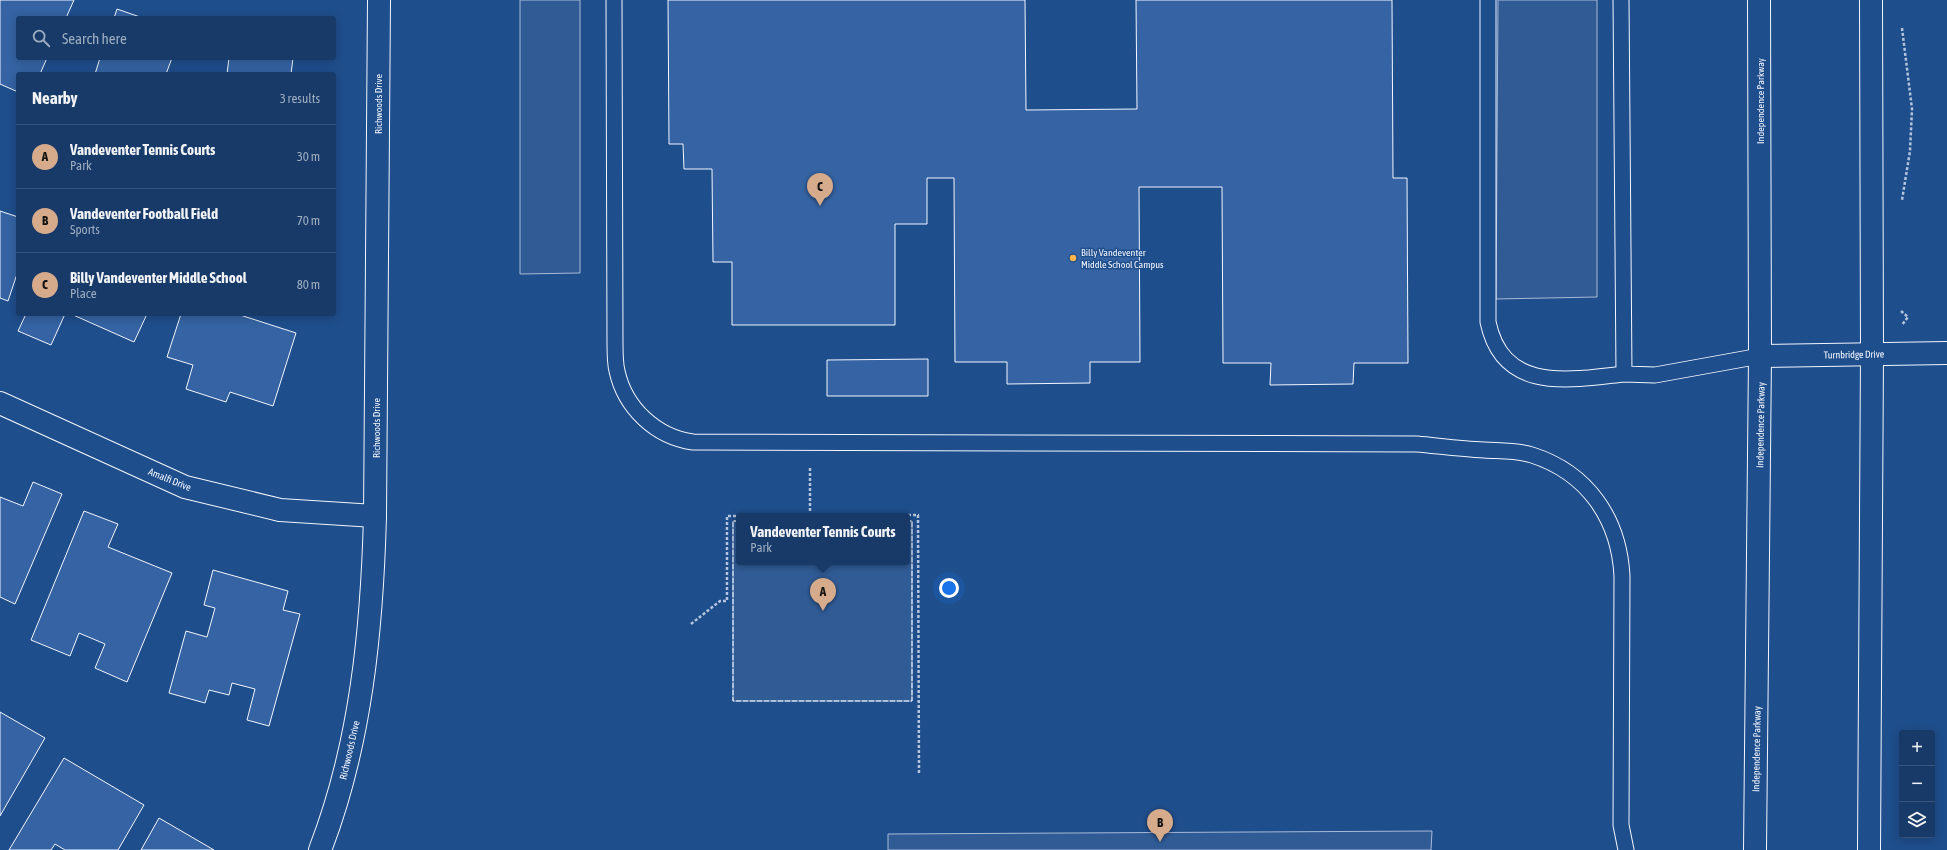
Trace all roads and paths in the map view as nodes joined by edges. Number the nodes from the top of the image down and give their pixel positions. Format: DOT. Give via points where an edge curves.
graph roads {
  1 [pos="379,0"];
  2 [pos="614,0"];
  3 [pos="1488,0"];
  4 [pos="1621,0"];
  5 [pos="1759,0"];
  6 [pos="1871,0"];
  7 [pos="1901,24"];
  8 [pos="1901,205"];
  9 [pos="1899,309"];
  10 [pos="1947,353"];
  11 [pos="1872,354"];
  12 [pos="1901,354"];
  13 [pos="1760,356"];
  14 [pos="1624,374"];
  15 [pos="0,403"];
  16 [pos="810,467"];
  17 [pos="810,513"];
  18 [pos="910,515"];
  19 [pos="375,516"];
  20 [pos="736,516"];
  21 [pos="691,624"];
  22 [pos="919,775"];
  23 [pos="320,850"];
  24 [pos="1626,850"];
  25 [pos="1755,850"];
  26 [pos="1869,850"];
  1 -- 19 [label="main road, Richwoods Drive"];
  2 -- 24 [label="lane" via="615,344 617,371 623,391 644,419 677,439 693,442 1417,444 1507,450 1532,455 1556,465 1576,478 1593,495 1611,524 1619,551 1622,576 1621,824"];
  3 -- 14 [label="lane" via="1490,334 1506,360 1526,374 1544,379 1572,380"];
  4 -- 14 [label="lane"];
  5 -- 13 [label="main road, Independence Parkway"];
  6 -- 11 [label="main road"];
  7 -- 8 [label="path" via="1912,108 1910,151"];
  9 -- 12 [label="path" via="1908,317 1897,332"];
  10 -- 12 [label="main road, Turnbridge Drive"];
  11 -- 12 [label="main road, Turnbridge Drive"];
  11 -- 13 [label="main road, Turnbridge Drive"];
  11 -- 26 [label="main road"];
  13 -- 14 [label="lane" via="1655,375"];
  13 -- 25 [label="main road, Independence Parkway"];
  15 -- 19 [label="main road, Amalfi Drive" via="186,487 280,510"];
  16 -- 17 [label="path"];
  18 -- 22 [label="path" via="918,515"];
  19 -- 23 [label="main road, Richwoods Drive" via="373,587 358,706 346,766"];
  20 -- 21 [label="path" via="727,516 727,601 720,601"];
}
